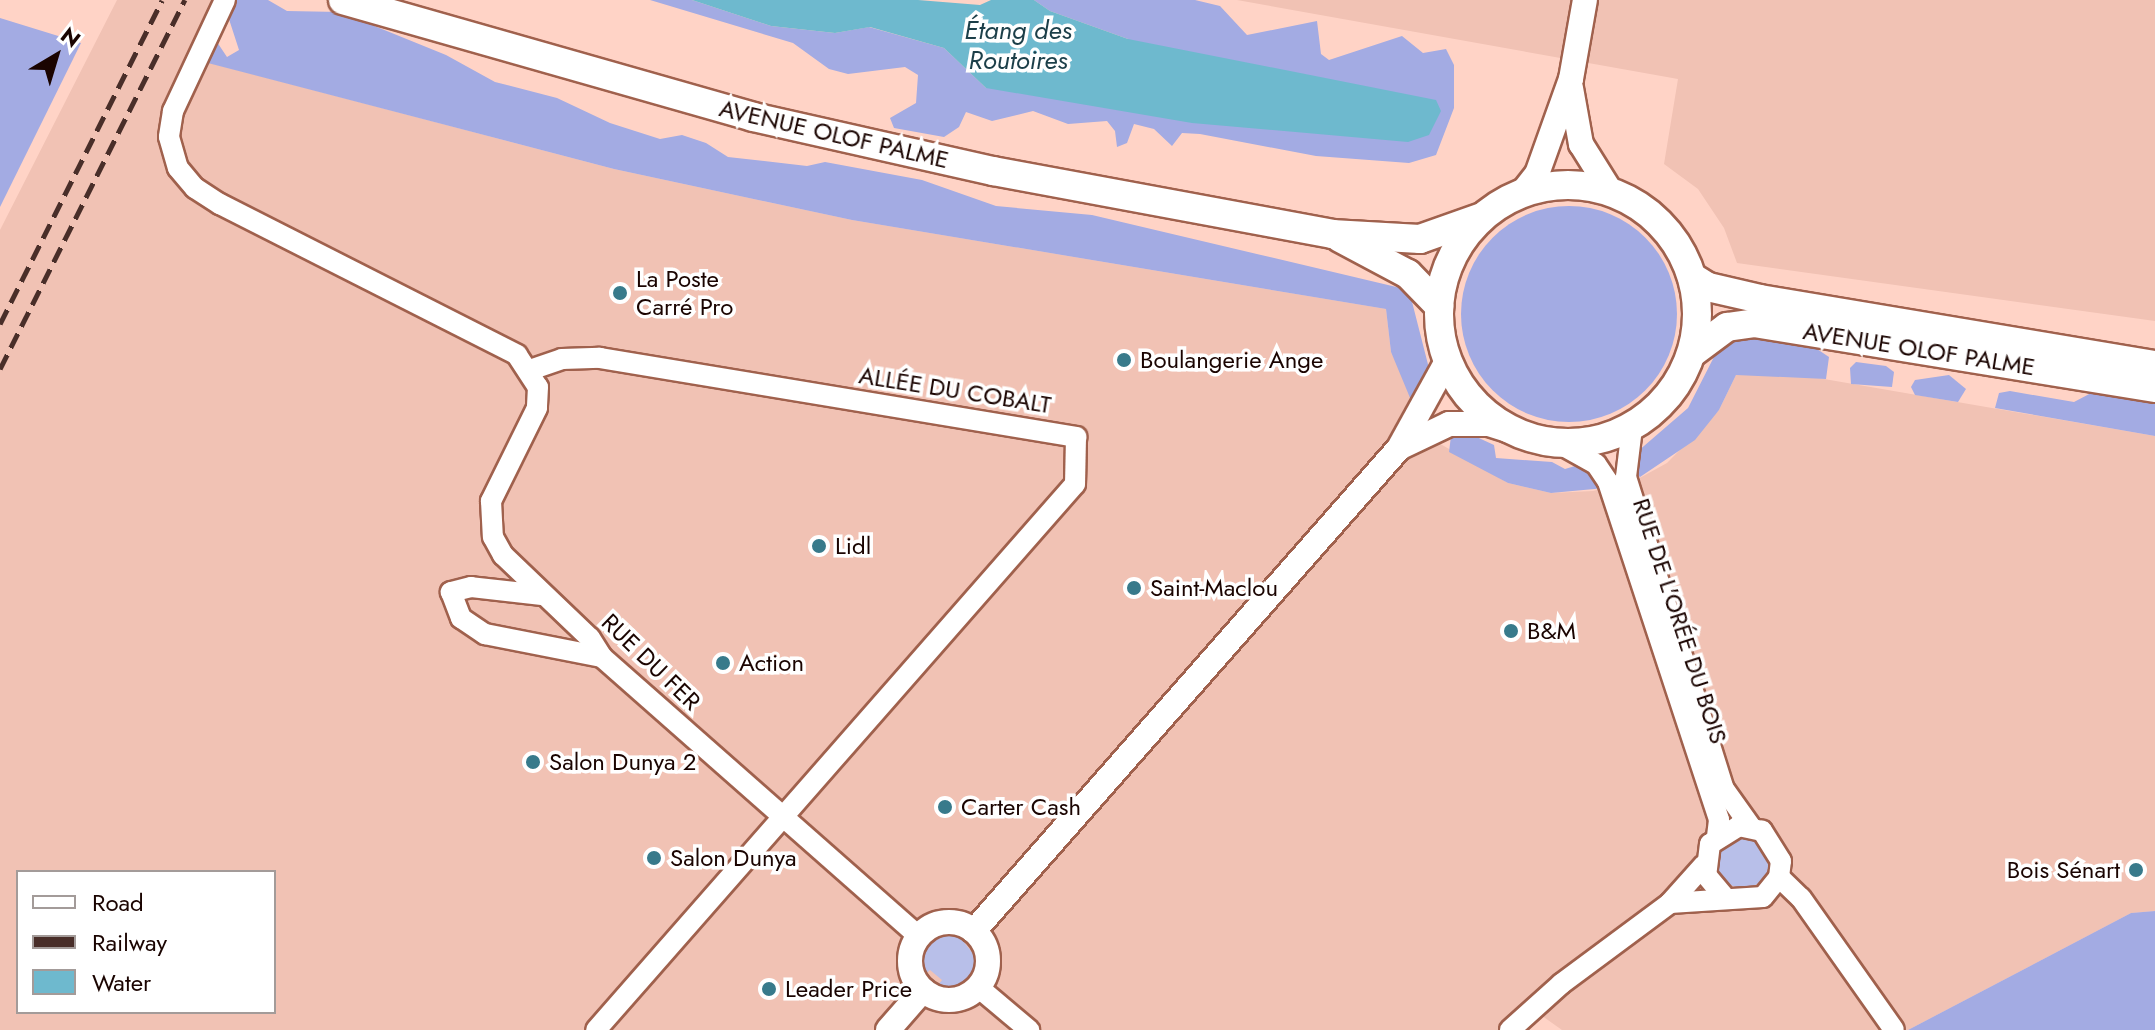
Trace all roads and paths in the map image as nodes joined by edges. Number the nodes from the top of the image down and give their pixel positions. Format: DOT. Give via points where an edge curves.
graph roads {
  1 [pos="225,0"];
  2 [pos="343,0"];
  3 [pos="1585,0"];
  4 [pos="1571,79"];
  5 [pos="1611,192"];
  6 [pos="1522,193"];
  7 [pos="1482,217"];
  8 [pos="1332,234"];
  9 [pos="1692,277"];
  10 [pos="1439,306"];
  11 [pos="1692,353"];
  12 [pos="1447,361"];
  13 [pos="2155,365"];
  14 [pos="530,370"];
  15 [pos="2155,388"];
  16 [pos="1632,428"];
  17 [pos="1517,433"];
  18 [pos="1560,444"];
  19 [pos="1399,448"];
  20 [pos="542,595"];
  21 [pos="602,657"];
  22 [pos="783,819"];
  23 [pos="1751,827"];
  24 [pos="1717,836"];
  25 [pos="1704,865"];
  26 [pos="1779,877"];
  27 [pos="1725,898"];
  28 [pos="1670,903"];
  29 [pos="974,931"];
  30 [pos="919,936"];
  31 [pos="978,987"];
  32 [pos="923,990"];
  33 [pos="596,1030"];
  34 [pos="888,1030"];
  35 [pos="1029,1030"];
  36 [pos="1510,1030"];
  37 [pos="1894,1030"];
  1 -- 14 [label="street" via="173,111 169,137 178,168 195,188 220,204 497,343"];
  2 -- 8 [label="main road, AVENUE OLOF PALME" via="825,135"];
  3 -- 4 [label="street"];
  4 -- 5 [label="street" via="1581,144"];
  4 -- 6 [label="street" via="1537,174"];
  5 -- 6 [label="main road" via="1566,185"];
  5 -- 9 [label="main road" via="1662,225"];
  6 -- 7 [label="main road"];
  7 -- 8 [label="main road, AVENUE OLOF PALME" via="1420,239"];
  7 -- 10 [label="main road" via="1452,257"];
  8 -- 10 [label="main road, AVENUE OLOF PALME" via="1408,274"];
  9 -- 11 [label="main road" via="1698,315"];
  9 -- 13 [label="main road, AVENUE OLOF PALME" via="1708,287 1760,299"];
  10 -- 12 [label="main road"];
  11 -- 15 [label="main road, AVENUE OLOF PALME" via="1727,327 1754,323"];
  11 -- 16 [label="main road" via="1675,388"];
  12 -- 17 [label="main road" via="1475,404"];
  12 -- 19 [label="street"];
  14 -- 20 [label="street, RUE DU FER" via="538,387 537,408 491,501 490,518 503,555"];
  14 -- 22 [label="street, ALLÉE DU COBALT" via="562,359 600,358 1076,437 1075,484"];
  16 -- 18 [label="main road" via="1597,440"];
  16 -- 23 [label="street, RUE DE L'ORÉE DU BOIS" via="1626,477 1724,789"];
  17 -- 18 [label="main road"];
  17 -- 19 [label="street" via="1489,424 1449,424"];
  18 -- 24 [label="street, RUE DE L'ORÉE DU BOIS" via="1596,464 1608,482 1719,820"];
  19 -- 29 [label="street"];
  20 -- 21 [label="street, RUE DU FER" via="590,638"];
  20 -- 21 [label="street" via="471,587 451,592 461,618 485,634"];
  21 -- 22 [label="street, RUE DU FER"];
  22 -- 30 [label="street, RUE DU FER"];
  22 -- 33 [label="street"];
  23 -- 24 [label="street"];
  23 -- 26 [label="street" via="1778,849"];
  24 -- 25 [label="street"];
  25 -- 27 [label="street" via="1710,884"];
  25 -- 28 [label="street"];
  26 -- 27 [label="street" via="1763,897 1750,902"];
  26 -- 37 [label="street" via="1801,898"];
  27 -- 28 [label="street"];
  28 -- 36 [label="street" via="1561,984"];
  29 -- 30 [label="street" via="946,922"];
  29 -- 31 [label="street" via="988,958"];
  30 -- 32 [label="street" via="909,963"];
  31 -- 32 [label="street" via="951,1000"];
  31 -- 35 [label="street"];
  32 -- 34 [label="street"];
}
